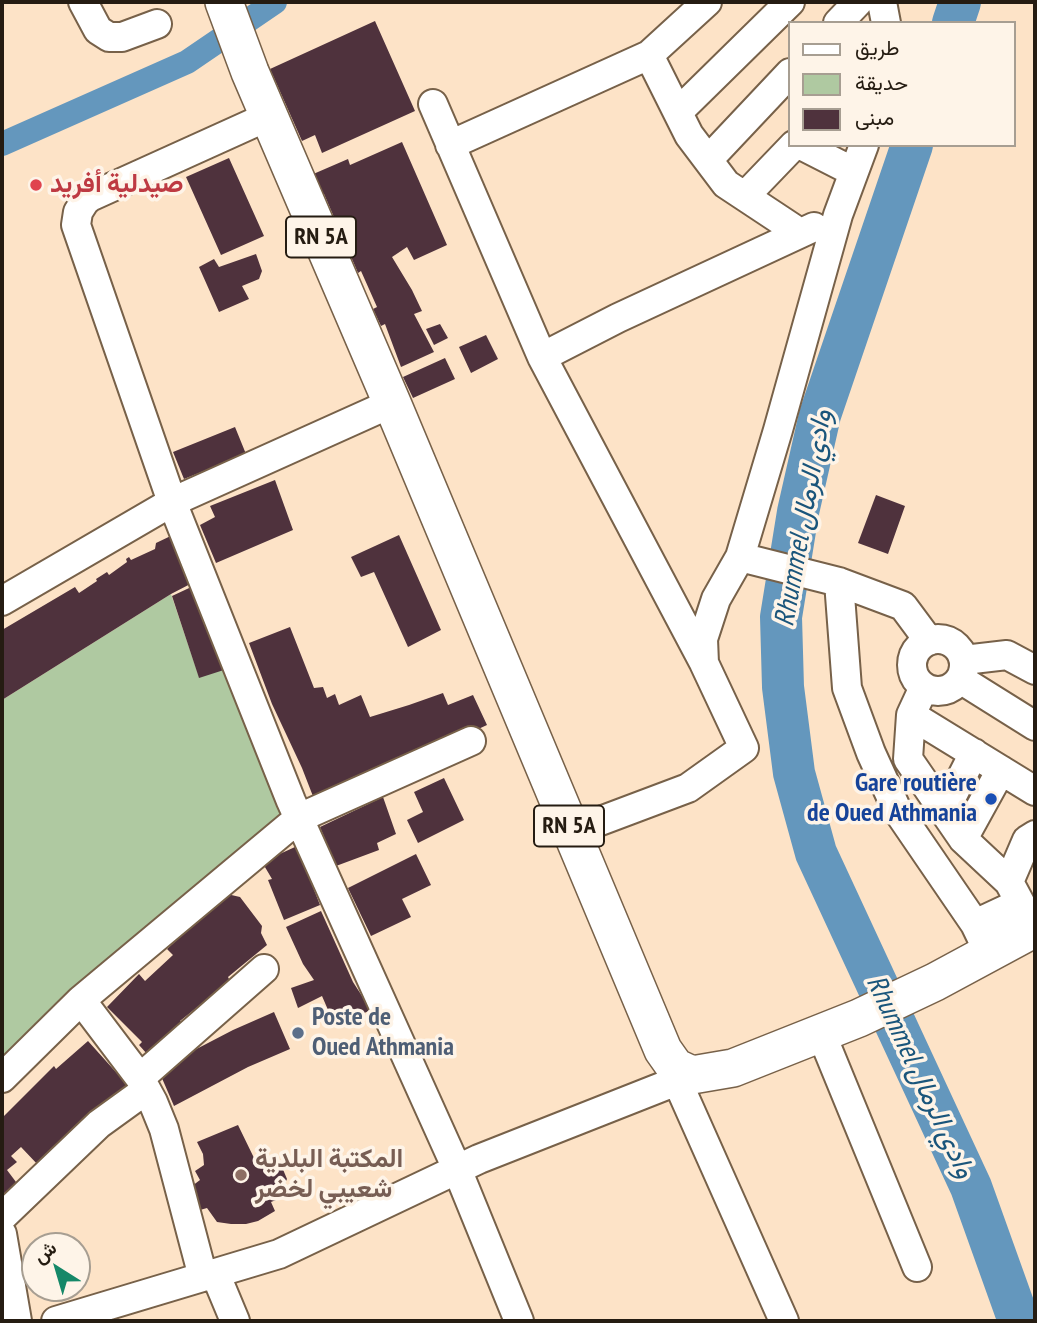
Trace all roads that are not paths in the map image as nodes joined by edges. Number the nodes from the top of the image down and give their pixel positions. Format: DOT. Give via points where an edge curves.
graph roads {
  1 [pos="83,2"];
  2 [pos="224,2"];
  3 [pos="707,2"];
  4 [pos="790,2"];
  5 [pos="858,2"];
  6 [pos="882,2"];
  7 [pos="840,21"];
  8 [pos="886,21"];
  9 [pos="157,24"];
  10 [pos="649,55"];
  11 [pos="788,75"];
  12 [pos="433,104"];
  13 [pos="678,112"];
  14 [pos="269,116"];
  15 [pos="450,145"];
  16 [pos="792,147"];
  17 [pos="805,147"];
  18 [pos="863,147"];
  19 [pos="708,160"];
  20 [pos="854,172"];
  21 [pos="745,197"];
  22 [pos="838,215"];
  23 [pos="800,233"];
  24 [pos="542,358"];
  25 [pos="392,403"];
  26 [pos="172,502"];
  27 [pos="740,557"];
  28 [pos="830,580"];
  29 [pos="2,601"];
  30 [pos="929,641"];
  31 [pos="704,663"];
  32 [pos="962,669"];
  33 [pos="1035,670"];
  34 [pos="924,687"];
  35 [pos="911,715"];
  36 [pos="1035,726"];
  37 [pos="471,741"];
  38 [pos="974,753"];
  39 [pos="1001,770"];
  40 [pos="1035,791"];
  41 [pos="944,812"];
  42 [pos="299,818"];
  43 [pos="571,832"];
  44 [pos="1035,835"];
  45 [pos="963,839"];
  46 [pos="1025,911"];
  47 [pos="982,939"];
  48 [pos="264,969"];
  49 [pos="80,1000"];
  50 [pos="821,1033"];
  51 [pos="677,1068"];
  52 [pos="2,1078"];
  53 [pos="143,1084"];
  54 [pos="457,1169"];
  55 [pos="2,1217"];
  56 [pos="2,1234"];
  57 [pos="917,1267"];
  58 [pos="209,1275"];
  59 [pos="17,1321"];
  60 [pos="59,1321"];
  61 [pos="236,1321"];
  62 [pos="519,1321"];
  63 [pos="784,1321"];
  1 -- 9 [label="street" via="98,30 109,37"];
  2 -- 14 [label="main road, RN 5A"];
  3 -- 10 [label="street"];
  4 -- 13 [label="street"];
  5 -- 7 [label="street"];
  6 -- 8 [label="street"];
  10 -- 13 [label="street"];
  10 -- 15 [label="street"];
  11 -- 19 [label="street"];
  12 -- 15 [label="street"];
  13 -- 19 [label="street"];
  14 -- 25 [label="main road, RN 5A"];
  14 -- 26 [label="street" via="90,197 78,212 76,225"];
  15 -- 24 [label="street"];
  16 -- 21 [label="street"];
  17 -- 20 [label="street"];
  18 -- 20 [label="street"];
  19 -- 21 [label="street" via="726,184"];
  20 -- 22 [label="street"];
  21 -- 23 [label="street"];
  22 -- 23 [label="street"];
  22 -- 27 [label="street"];
  23 -- 24 [label="street"];
  24 -- 31 [label="street"];
  25 -- 26 [label="street"];
  25 -- 43 [label="main road, RN 5A"];
  26 -- 29 [label="street"];
  26 -- 42 [label="street"];
  27 -- 28 [label="street"];
  27 -- 31 [label="street" via="716,598 703,639"];
  28 -- 30 [label="street" via="903,606"];
  28 -- 47 [label="street" via="847,688 871,753 897,810"];
  30 -- 32 [label="street" via="950,642 959,650"];
  30 -- 34 [label="street" via="913,657 916,679"];
  31 -- 43 [label="street" via="744,748 688,788"];
  32 -- 33 [label="street" via="1007,655"];
  32 -- 34 [label="street" via="953,687 934,691"];
  32 -- 36 [label="street"];
  34 -- 35 [label="street"];
  35 -- 38 [label="street"];
  35 -- 41 [label="street" via="908,759"];
  37 -- 42 [label="street"];
  38 -- 39 [label="street"];
  38 -- 41 [label="street"];
  39 -- 40 [label="street"];
  39 -- 45 [label="street"];
  41 -- 45 [label="street"];
  42 -- 49 [label="street"];
  42 -- 54 [label="street"];
  43 -- 51 [label="main road, RN 5A"];
  44 -- 46 [label="street" via="1027,840"];
  45 -- 46 [label="street"];
  46 -- 47 [label="main road"];
  47 -- 50 [label="main road" via="935,982"];
  48 -- 53 [label="street"];
  49 -- 52 [label="street"];
  49 -- 53 [label="street"];
  50 -- 51 [label="main road" via="733,1068"];
  50 -- 57 [label="street"];
  51 -- 54 [label="street"];
  51 -- 63 [label="street"];
  53 -- 55 [label="street"];
  53 -- 58 [label="street" via="164,1129"];
  54 -- 58 [label="street" via="279,1254"];
  54 -- 62 [label="street"];
  56 -- 59 [label="street"];
  58 -- 60 [label="street"];
  58 -- 61 [label="street"];
}
